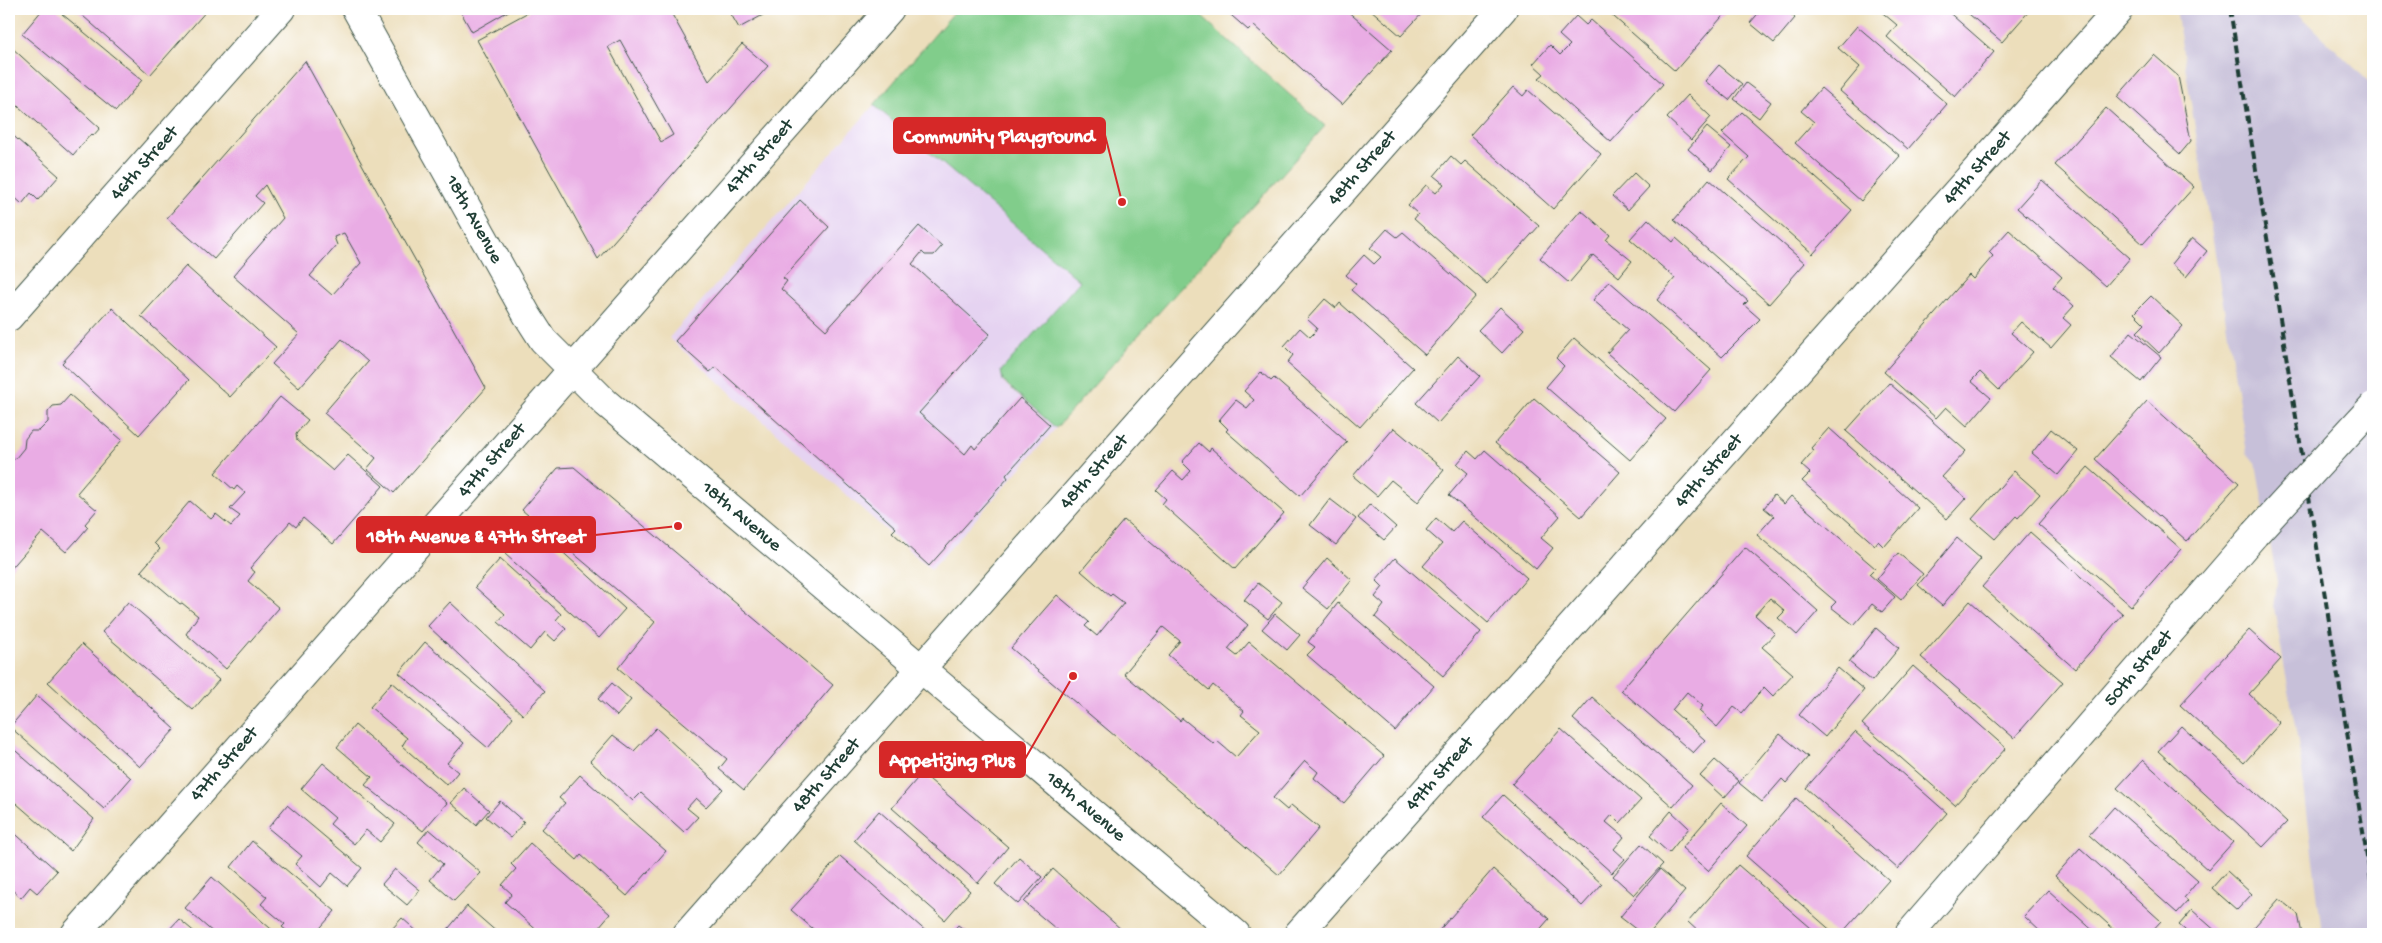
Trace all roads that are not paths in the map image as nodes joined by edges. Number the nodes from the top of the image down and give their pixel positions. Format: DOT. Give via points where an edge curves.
graph roads {
  1 [pos="281,9"];
  2 [pos="356,9"];
  3 [pos="890,9"];
  4 [pos="1502,9"];
  5 [pos="2120,9"];
  6 [pos="9,317"];
  7 [pos="572,369"];
  8 [pos="2373,406"];
  9 [pos="921,668"];
  10 [pos="75,934"];
  11 [pos="687,934"];
  12 [pos="1236,934"];
  13 [pos="1298,934"];
  14 [pos="1909,934"];
  1 -- 6 [label="street, 46th Street"];
  2 -- 7 [label="street, 18th Avenue" via="527,315 543,340"];
  3 -- 7 [label="street, 47th Street"];
  4 -- 9 [label="street, 48th Street"];
  5 -- 13 [label="street, 49th Street"];
  7 -- 9 [label="street, 18th Avenue" via="606,403"];
  7 -- 10 [label="street, 47th Street"];
  8 -- 14 [label="street, 50th Street, bridge" via="2255,534"];
  9 -- 11 [label="street, 48th Street"];
  9 -- 12 [label="street, 18th Avenue"];
}
